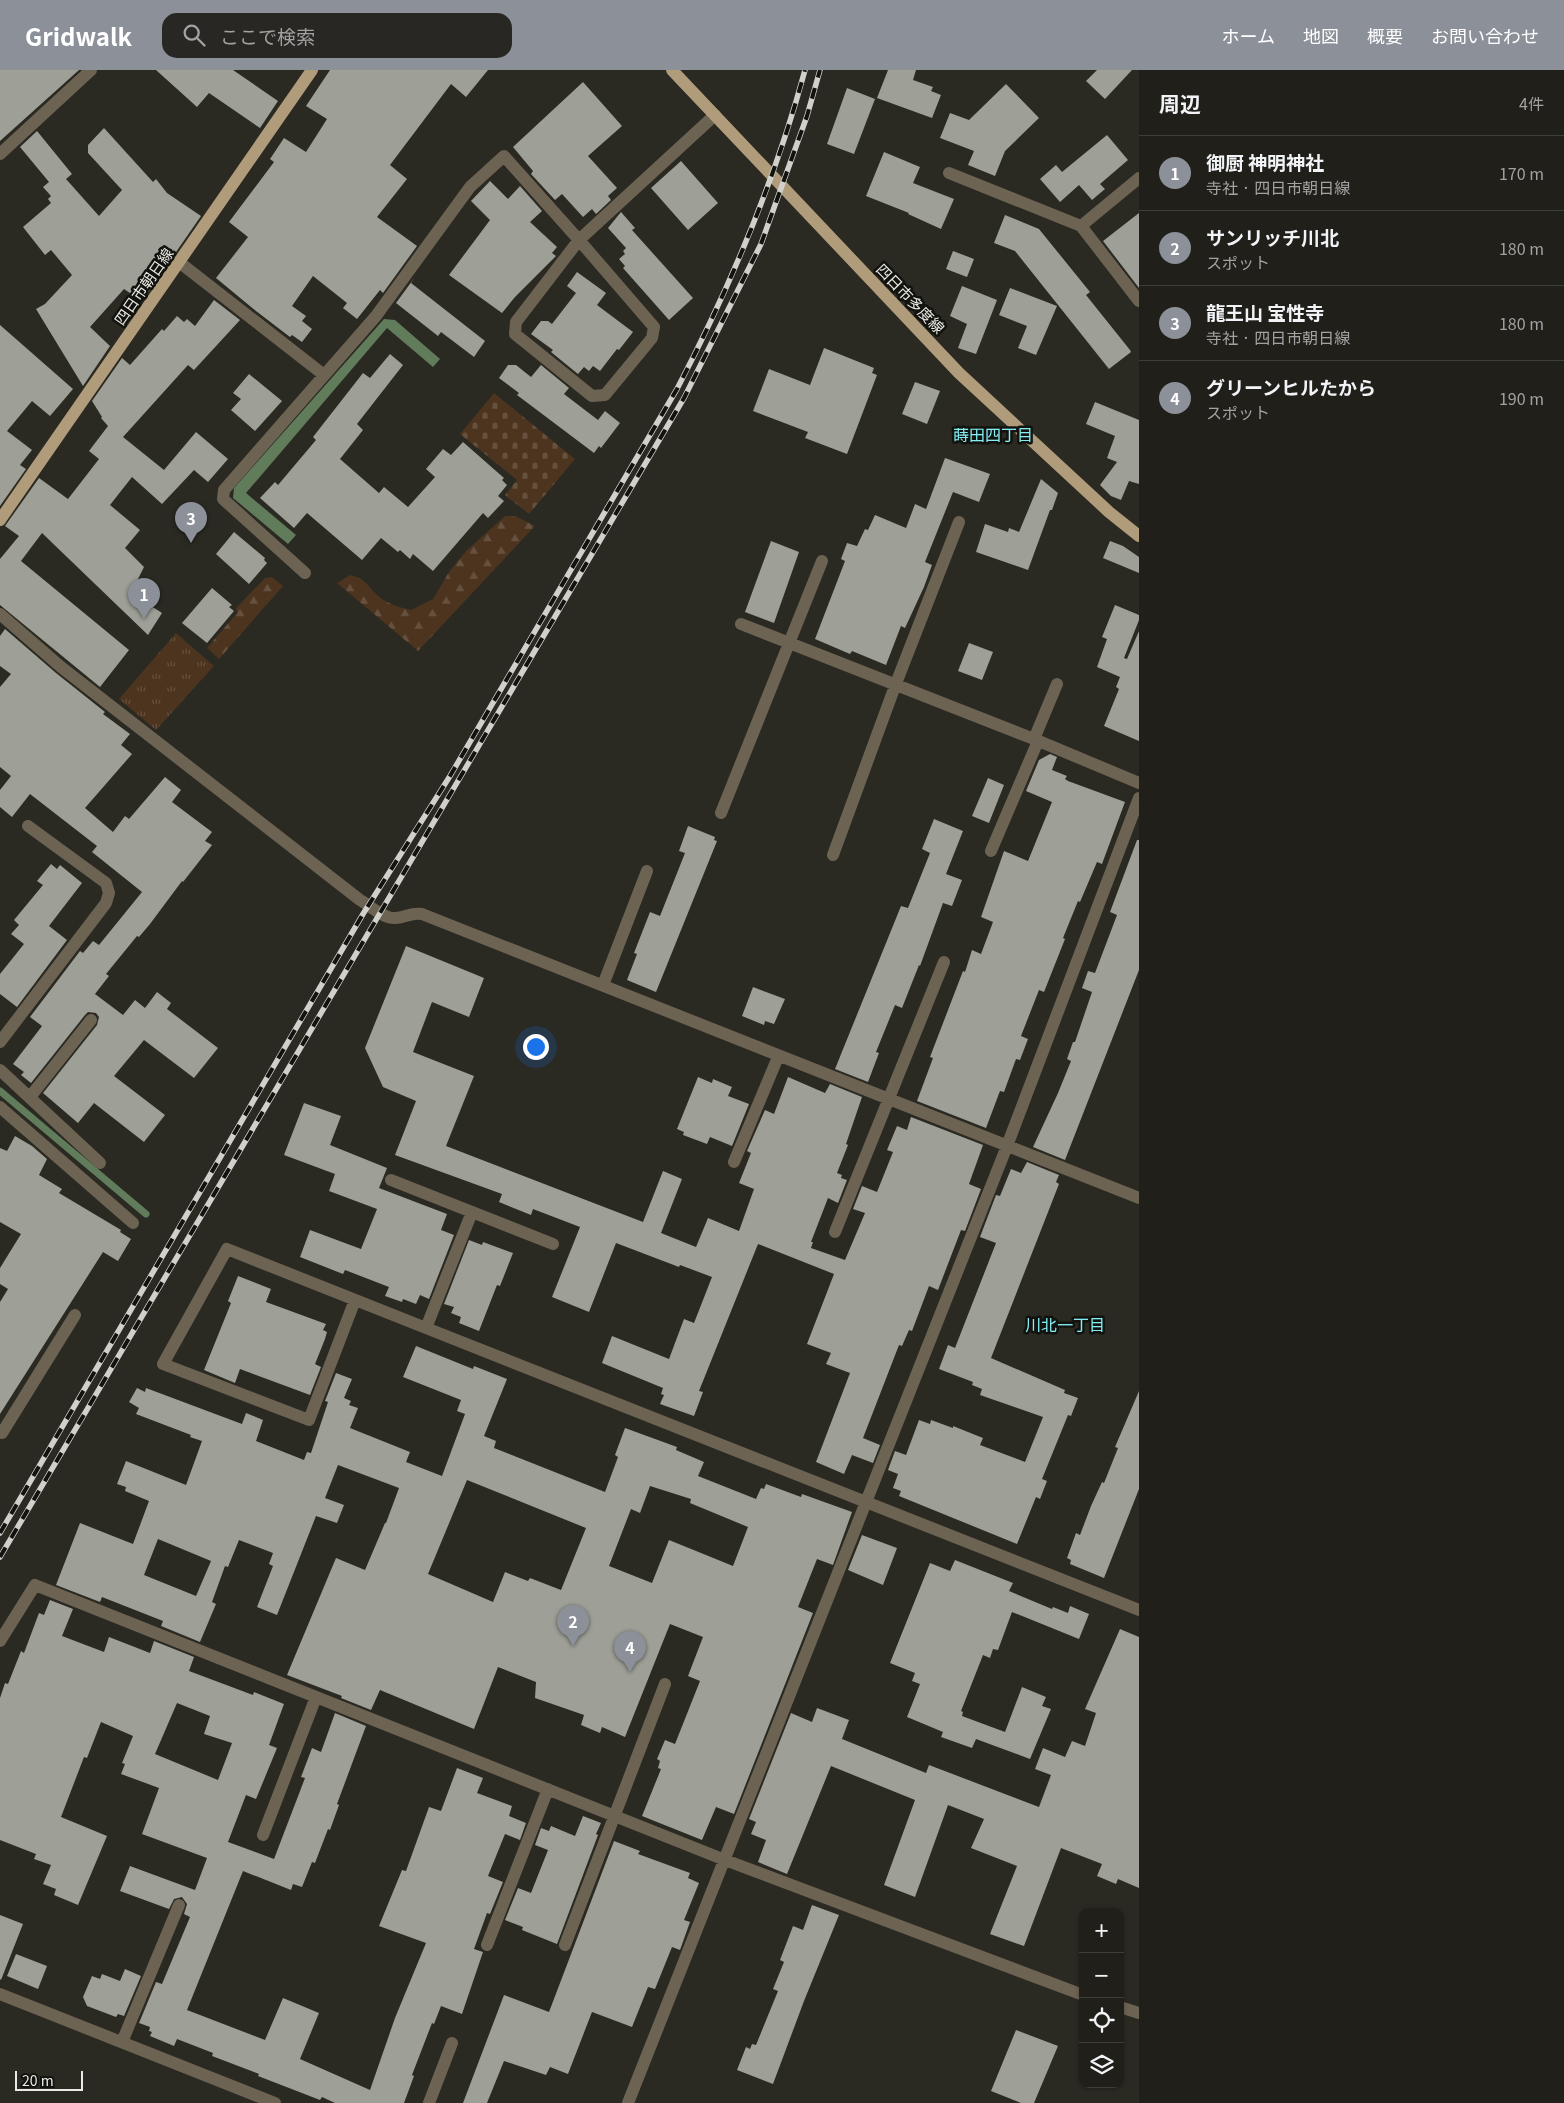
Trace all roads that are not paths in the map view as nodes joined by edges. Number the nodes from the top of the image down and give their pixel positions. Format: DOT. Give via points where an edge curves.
graph roads {
  1 [pos="91,70"];
  2 [pos="312,70"];
  3 [pos="672,70"];
  4 [pos="715,115"];
  5 [pos="0,154"];
  6 [pos="948,173"];
  7 [pos="1139,178"];
  8 [pos="1081,226"];
  9 [pos="579,240"];
  10 [pos="179,262"];
  11 [pos="1139,300"];
  12 [pos="324,375"];
  13 [pos="0,520"];
  14 [pos="959,522"];
  15 [pos="1139,536"];
  16 [pos="822,561"];
  17 [pos="306,573"];
  18 [pos="0,614"];
  19 [pos="741,624"];
  20 [pos="790,644"];
  21 [pos="1058,684"];
  22 [pos="895,686"];
  23 [pos="1036,740"];
  24 [pos="1139,783"];
  25 [pos="1139,798"];
  26 [pos="721,814"];
  27 [pos="28,826"];
  28 [pos="991,851"];
  29 [pos="833,855"];
  30 [pos="647,871"];
  31 [pos="944,962"];
  32 [pos="603,985"];
  33 [pos="92,1020"];
  34 [pos="0,1042"];
  35 [pos="778,1057"];
  36 [pos="2,1078"];
  37 [pos="30,1098"];
  38 [pos="889,1100"];
  39 [pos="0,1107"];
  40 [pos="1007,1146"];
  41 [pos="100,1162"];
  42 [pos="734,1162"];
  43 [pos="391,1180"];
  44 [pos="1139,1198"];
  45 [pos="472,1212"];
  46 [pos="133,1223"];
  47 [pos="836,1232"];
  48 [pos="553,1244"];
  49 [pos="355,1300"];
  50 [pos="75,1314"];
  51 [pos="426,1328"];
  52 [pos="1,1434"];
  53 [pos="866,1502"];
  54 [pos="1139,1610"];
  55 [pos="0,1641"];
  56 [pos="665,1684"];
  57 [pos="316,1697"];
  58 [pos="548,1789"];
  59 [pos="614,1816"];
  60 [pos="263,1835"];
  61 [pos="724,1860"];
  62 [pos="179,1905"];
  63 [pos="487,1945"];
  64 [pos="565,1945"];
  65 [pos="1079,1993"];
  66 [pos="0,1994"];
  67 [pos="1124,2008"];
  68 [pos="1139,2013"];
  69 [pos="122,2042"];
  70 [pos="452,2043"];
  71 [pos="275,2103"];
  72 [pos="429,2103"];
  73 [pos="628,2103"];
  1 -- 5 [label="street"];
  2 -- 10 [label="main road, 四日市朝日線"];
  3 -- 4 [label="main road, 四日市多度線"];
  4 -- 9 [label="street"];
  4 -- 15 [label="main road, 四日市多度線" via="959,373"];
  6 -- 8 [label="street"];
  7 -- 8 [label="street"];
  8 -- 11 [label="street"];
  9 -- 9 [label="street" via="516,322 515,334 592,396 605,395 652,338 654,327"];
  9 -- 12 [label="street" via="504,156 470,187 376,316"];
  10 -- 12 [label="street"];
  10 -- 13 [label="main road, 四日市朝日線"];
  12 -- 17 [label="street" via="224,490 222,499"];
  14 -- 22 [label="street"];
  16 -- 20 [label="street"];
  18 -- 32 [label="street" via="360,900 396,919 422,914"];
  19 -- 20 [label="street"];
  20 -- 22 [label="street"];
  20 -- 26 [label="street"];
  21 -- 23 [label="street"];
  22 -- 23 [label="street"];
  22 -- 29 [label="street"];
  23 -- 24 [label="street"];
  23 -- 28 [label="street"];
  25 -- 40 [label="street"];
  27 -- 34 [label="street" via="106,883 109,893 106,903"];
  30 -- 32 [label="street"];
  31 -- 38 [label="street"];
  32 -- 35 [label="street"];
  33 -- 37 [label="street"];
  35 -- 38 [label="street"];
  35 -- 42 [label="street"];
  36 -- 37 [label="street"];
  37 -- 41 [label="street"];
  38 -- 40 [label="street"];
  38 -- 47 [label="street"];
  39 -- 46 [label="street"];
  40 -- 44 [label="street"];
  40 -- 53 [label="street"];
  43 -- 45 [label="street"];
  45 -- 48 [label="street"];
  45 -- 51 [label="street"];
  49 -- 49 [label="street" via="309,1420 163,1364 227,1249"];
  49 -- 51 [label="street"];
  50 -- 52 [label="street"];
  51 -- 53 [label="street"];
  53 -- 54 [label="street"];
  53 -- 61 [label="street"];
  55 -- 57 [label="street" via="35,1585"];
  56 -- 59 [label="street"];
  57 -- 58 [label="street"];
  57 -- 60 [label="street"];
  58 -- 59 [label="street"];
  58 -- 63 [label="street"];
  59 -- 61 [label="street"];
  59 -- 64 [label="street"];
  61 -- 65 [label="street"];
  61 -- 73 [label="street"];
  62 -- 69 [label="street"];
  66 -- 69 [label="street"];
  67 -- 68 [label="street"];
  69 -- 71 [label="street"];
  70 -- 72 [label="street"];
}
